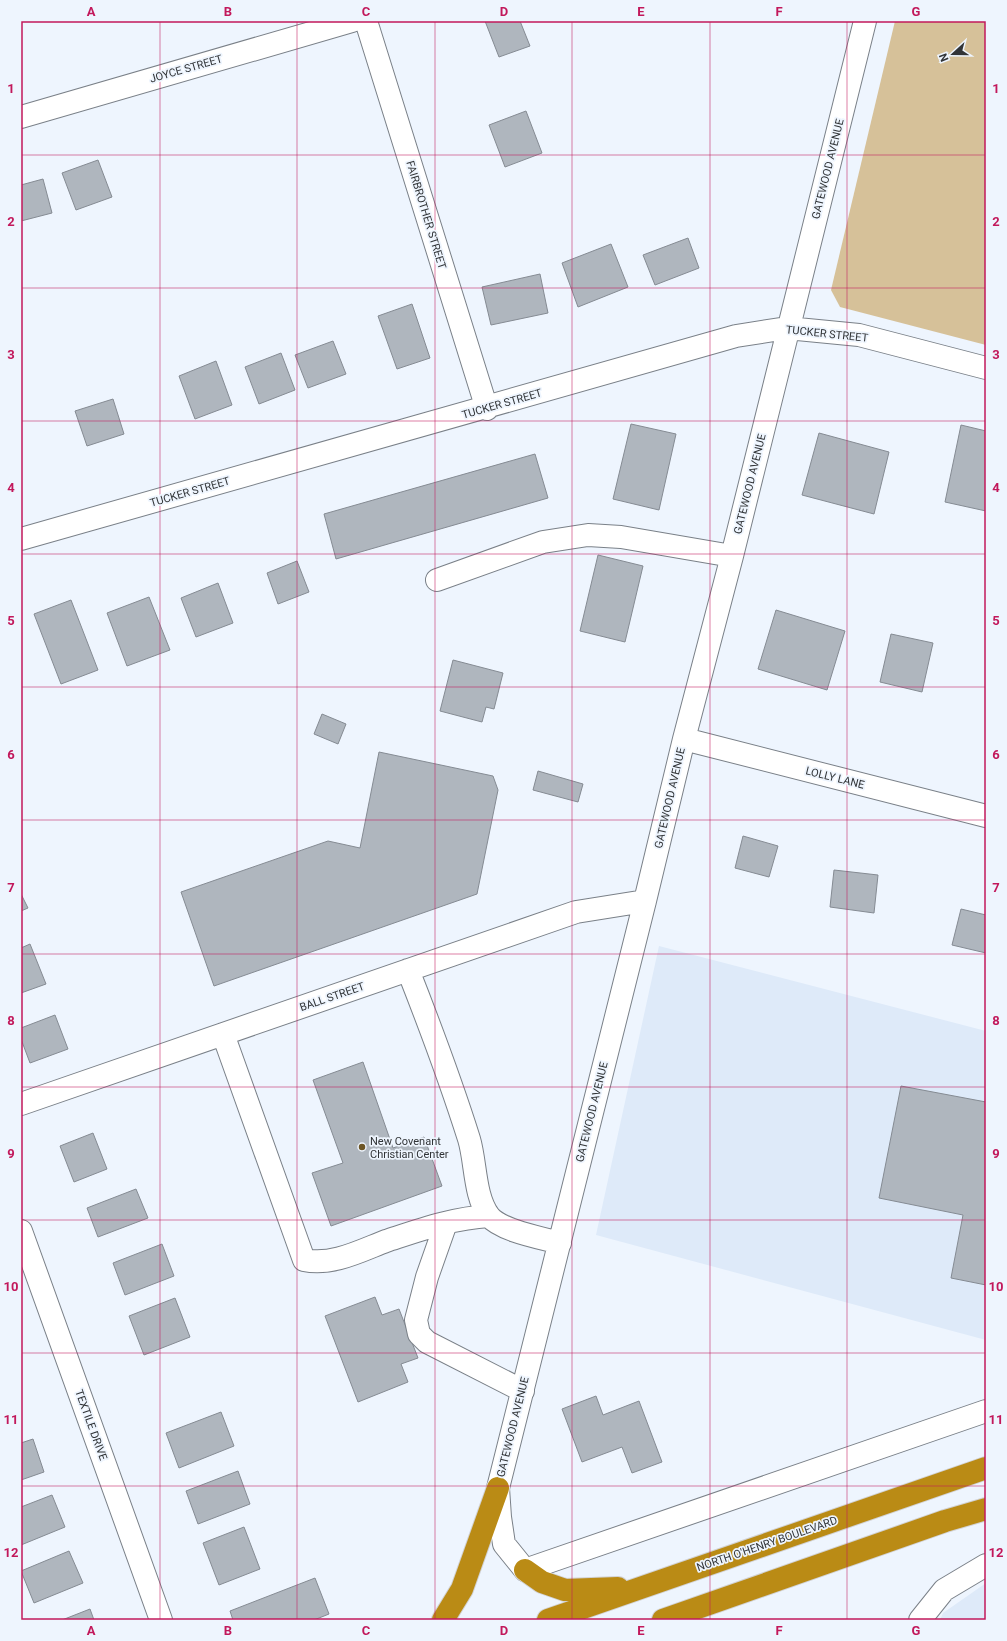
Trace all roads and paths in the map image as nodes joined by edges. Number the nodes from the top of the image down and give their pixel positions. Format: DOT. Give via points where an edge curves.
graph roads {
  1 [pos="352,21"];
  2 [pos="366,21"];
  3 [pos="865,21"];
  4 [pos="21,116"];
  5 [pos="787,328"];
  6 [pos="986,368"];
  7 [pos="487,409"];
  8 [pos="21,540"];
  9 [pos="732,556"];
  10 [pos="437,580"];
  11 [pos="684,739"];
  12 [pos="986,816"];
  13 [pos="645,902"];
  14 [pos="408,970"];
  15 [pos="223,1034"];
  16 [pos="21,1104"];
  17 [pos="489,1216"];
  18 [pos="446,1222"];
  19 [pos="21,1231"];
  20 [pos="560,1242"];
  21 [pos="523,1391"];
  22 [pos="986,1411"];
  23 [pos="986,1468"];
  24 [pos="498,1488"];
  25 [pos="986,1509"];
  26 [pos="986,1565"];
  27 [pos="525,1570"];
  28 [pos="639,1588"];
  29 [pos="161,1620"];
  30 [pos="443,1620"];
  31 [pos="548,1620"];
  32 [pos="663,1620"];
  33 [pos="920,1620"];
  1 -- 4 [label="street, JOYCE STREET"];
  2 -- 7 [label="street, FAIRBROTHER STREET"];
  3 -- 5 [label="street, GATEWOOD AVENUE"];
  5 -- 6 [label="street, TUCKER STREET" via="859,335"];
  5 -- 7 [label="street, TUCKER STREET" via="736,336"];
  5 -- 9 [label="street, GATEWOOD AVENUE"];
  7 -- 8 [label="street, TUCKER STREET"];
  9 -- 10 [label="street" via="621,537 588,535 543,542"];
  9 -- 11 [label="street, GATEWOOD AVENUE"];
  11 -- 12 [label="street, LOLLY LANE"];
  11 -- 13 [label="street, GATEWOOD AVENUE"];
  13 -- 14 [label="street, BALL STREET" via="576,912"];
  13 -- 20 [label="street, GATEWOOD AVENUE"];
  14 -- 15 [label="street, BALL STREET"];
  14 -- 17 [label="street" via="470,1141 478,1190"];
  15 -- 16 [label="street, BALL STREET"];
  15 -- 18 [label="street" via="304,1260 315,1262 339,1258"];
  17 -- 18 [label="street" via="467,1217"];
  17 -- 20 [label="street" via="518,1231"];
  18 -- 21 [label="street" via="427,1277 416,1320 419,1334 427,1342"];
  19 -- 29 [label="street, TEXTILE DRIVE"];
  20 -- 21 [label="street, GATEWOOD AVENUE"];
  21 -- 24 [label="street, GATEWOOD AVENUE"];
  22 -- 27 [label="street"];
  23 -- 28 [label="highway, NORTH O'HENRY BOULEVARD"];
  24 -- 27 [label="street, GATEWOOD AVENUE" via="504,1544"];
  24 -- 30 [label="highway" via="462,1589"];
  25 -- 32 [label="highway"];
  26 -- 33 [label="street" via="944,1590"];
  27 -- 28 [label="highway" via="542,1582 565,1590"];
  28 -- 31 [label="highway, NORTH O'HENRY BOULEVARD"];
}
